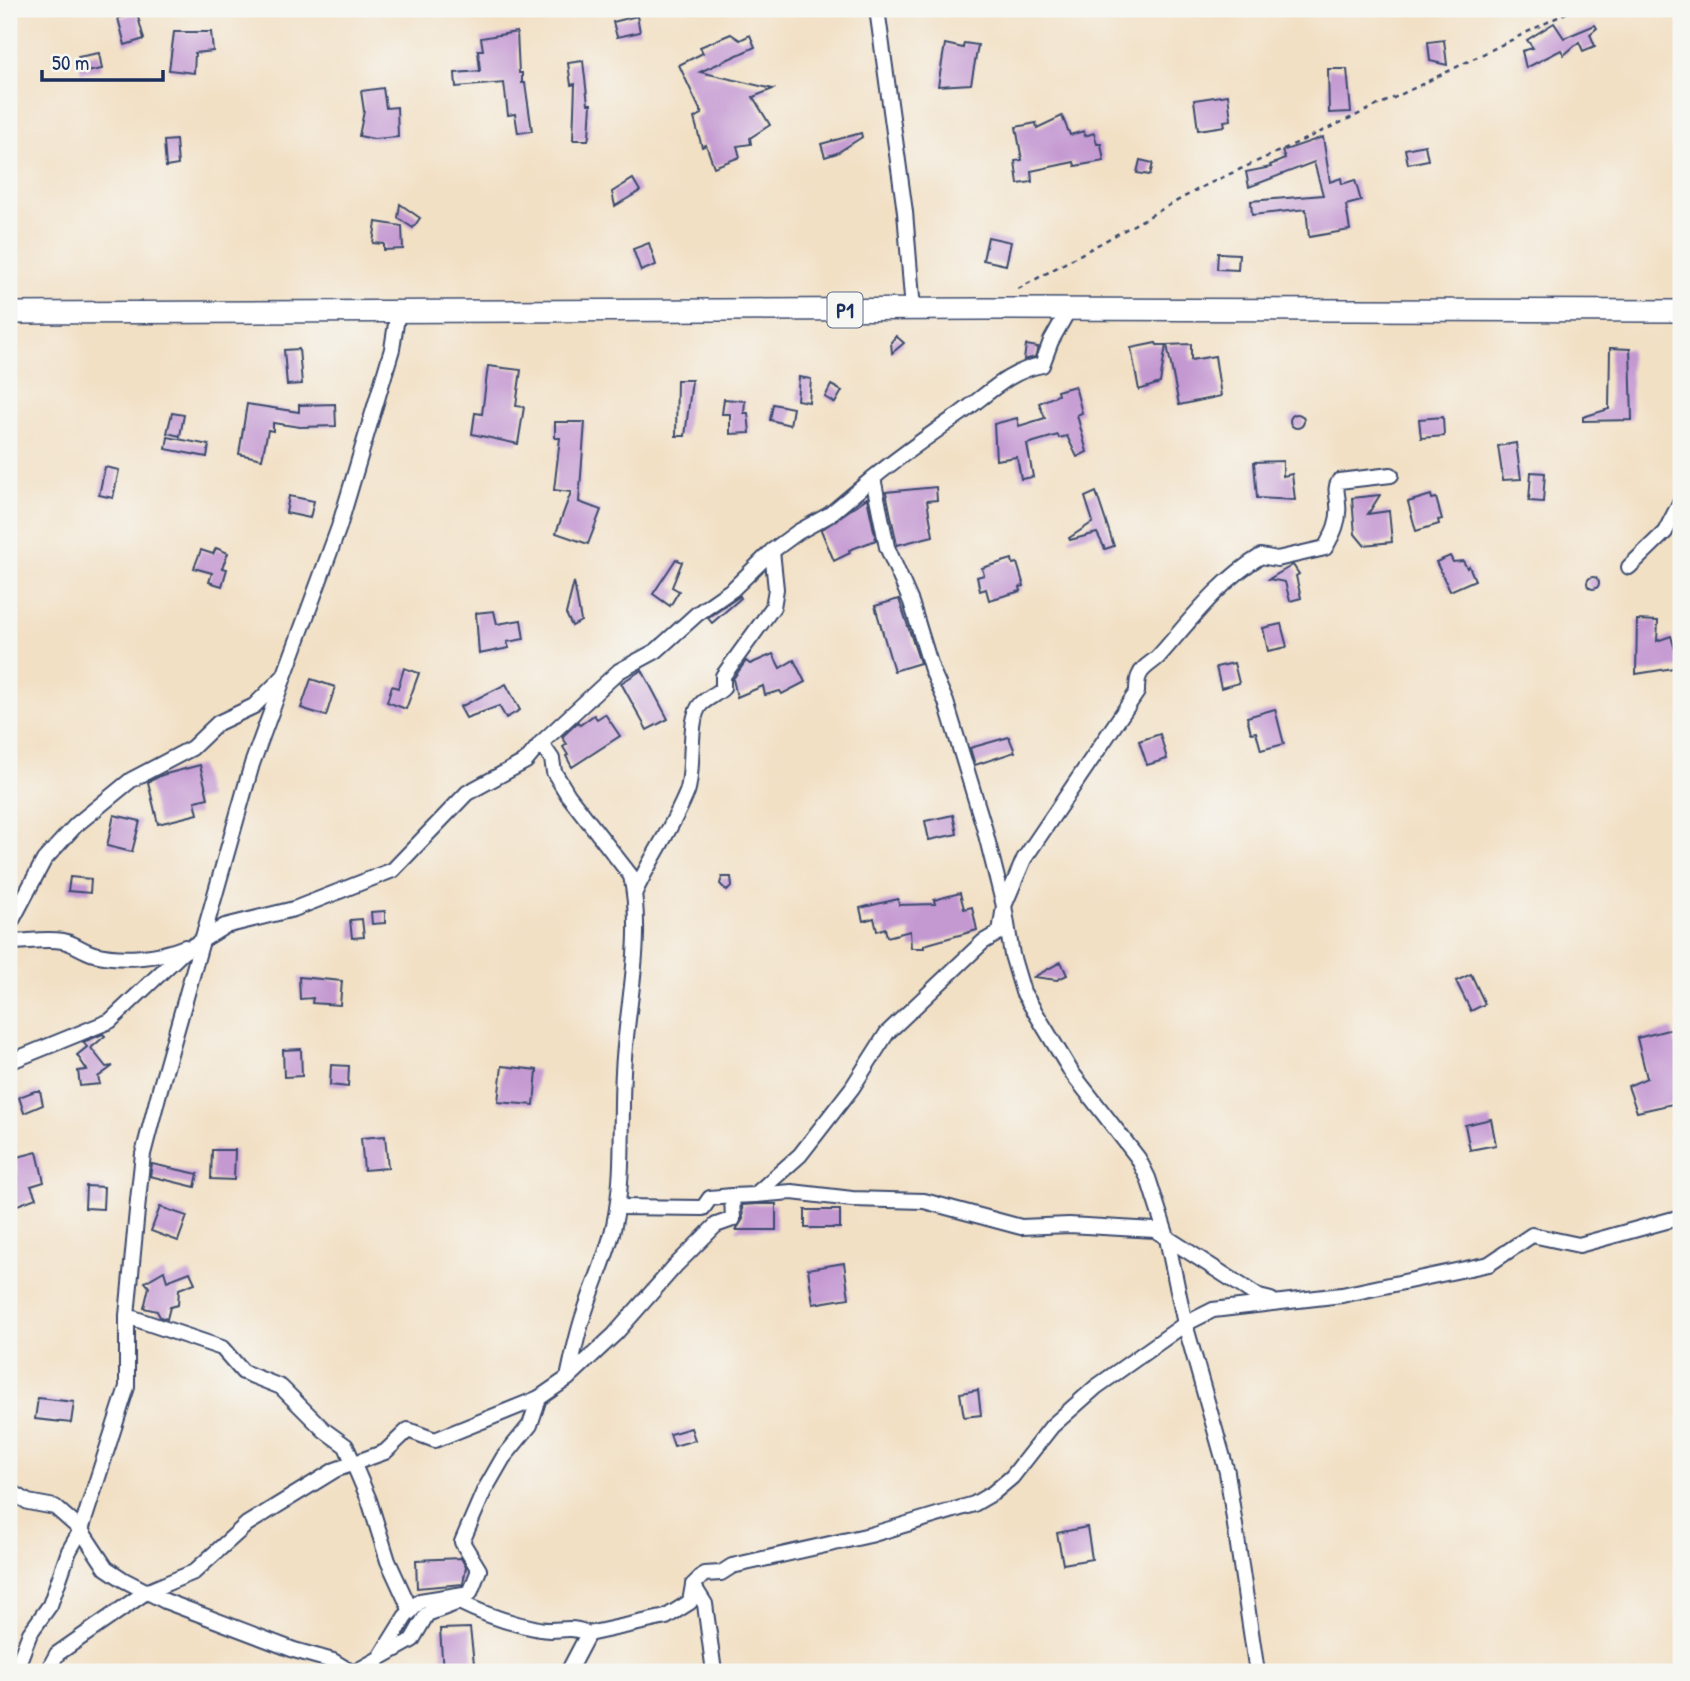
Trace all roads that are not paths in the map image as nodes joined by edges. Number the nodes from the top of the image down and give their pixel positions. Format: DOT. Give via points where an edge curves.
graph roads {
  1 [pos="877,9"];
  2 [pos="1069,309"];
  3 [pos="913,310"];
  4 [pos="398,312"];
  5 [pos="1681,312"];
  6 [pos="9,313"];
  7 [pos="1391,475"];
  8 [pos="873,478"];
  9 [pos="1681,501"];
  10 [pos="772,551"];
  11 [pos="1629,567"];
  12 [pos="287,673"];
  13 [pos="541,743"];
  14 [pos="635,892"];
  15 [pos="1004,906"];
  16 [pos="9,926"];
  17 [pos="9,942"];
  18 [pos="200,942"];
  19 [pos="9,1062"];
  20 [pos="755,1195"];
  21 [pos="732,1196"];
  22 [pos="618,1207"];
  23 [pos="1681,1217"];
  24 [pos="1166,1234"];
  25 [pos="1279,1301"];
  26 [pos="127,1316"];
  27 [pos="1185,1324"];
  28 [pos="568,1378"];
  29 [pos="539,1398"];
  30 [pos="355,1463"];
  31 [pos="9,1490"];
  32 [pos="81,1530"];
  33 [pos="694,1585"];
  34 [pos="146,1592"];
  35 [pos="411,1611"];
  36 [pos="588,1634"];
  37 [pos="384,1654"];
  38 [pos="15,1672"];
  39 [pos="47,1672"];
  40 [pos="353,1672"];
  41 [pos="371,1672"];
  42 [pos="568,1672"];
  43 [pos="714,1672"];
  44 [pos="1257,1672"];
  1 -- 3 [label="street" via="905,212"];
  2 -- 3 [label="main road, P1"];
  2 -- 5 [label="main road, P1"];
  2 -- 8 [label="street" via="1042,365 1004,378"];
  3 -- 4 [label="main road, P1"];
  4 -- 6 [label="main road, P1"];
  4 -- 12 [label="street" via="392,349 338,527"];
  7 -- 15 [label="street" via="1339,481 1335,489 1338,520 1325,548 1277,559 1261,556 1196,610 1139,675 1136,692 1024,859"];
  8 -- 10 [label="street" via="829,515"];
  8 -- 15 [label="street" via="887,547 946,702"];
  9 -- 11 [label="street" via="1665,532"];
  10 -- 13 [label="street" via="733,589 656,650 620,671"];
  10 -- 14 [label="street" via="773,607 723,676 723,688 698,710 687,793"];
  12 -- 16 [label="street" via="254,706 218,723 192,748 131,780 76,825 44,860"];
  12 -- 18 [label="street" via="252,764"];
  13 -- 14 [label="street" via="568,795 631,876"];
  13 -- 18 [label="street" via="526,761 467,793 393,870 294,909 225,926"];
  14 -- 22 [label="street"];
  15 -- 20 [label="street" via="1000,932 983,942 887,1033 809,1145"];
  15 -- 24 [label="street" via="1023,992 1072,1073 1138,1158"];
  17 -- 18 [label="street" via="66,941 91,953 115,957 169,954"];
  18 -- 19 [label="street" via="183,951 110,1021"];
  18 -- 26 [label="street" via="144,1154"];
  20 -- 21 [label="street"];
  20 -- 24 [label="street" via="792,1192 924,1201 1021,1227 1141,1227"];
  21 -- 22 [label="street" via="710,1198 703,1208"];
  21 -- 28 [label="street" via="733,1219 716,1225"];
  22 -- 28 [label="street"];
  23 -- 25 [label="street" via="1579,1245 1532,1235 1489,1264 1342,1295"];
  24 -- 25 [label="street" via="1259,1297"];
  24 -- 27 [label="street"];
  25 -- 27 [label="street" via="1213,1311"];
  26 -- 30 [label="street" via="222,1348 243,1372 281,1387 296,1399 346,1446"];
  26 -- 32 [label="street" via="127,1387"];
  27 -- 33 [label="street" via="1082,1399 1052,1426 1012,1477 974,1504 870,1535 704,1574"];
  27 -- 44 [label="street" via="1227,1472"];
  28 -- 29 [label="street"];
  29 -- 30 [label="street" via="435,1440 408,1430 385,1452"];
  29 -- 35 [label="street" via="530,1424 484,1491 462,1542 479,1570 470,1593 420,1601"];
  30 -- 34 [label="street" via="335,1470 247,1524 194,1572"];
  30 -- 35 [label="street" via="388,1561"];
  31 -- 32 [label="street" via="28,1502 55,1507"];
  32 -- 34 [label="street" via="106,1568"];
  32 -- 38 [label="street"];
  33 -- 36 [label="street" via="690,1602 666,1617"];
  33 -- 43 [label="street" via="705,1604"];
  34 -- 39 [label="street" via="57,1654"];
  34 -- 40 [label="street"];
  35 -- 37 [label="street"];
  36 -- 37 [label="street" via="576,1627 542,1630 459,1602 427,1614 412,1640"];
  36 -- 42 [label="street"];
  37 -- 40 [label="street"];
  37 -- 41 [label="street"];
}
